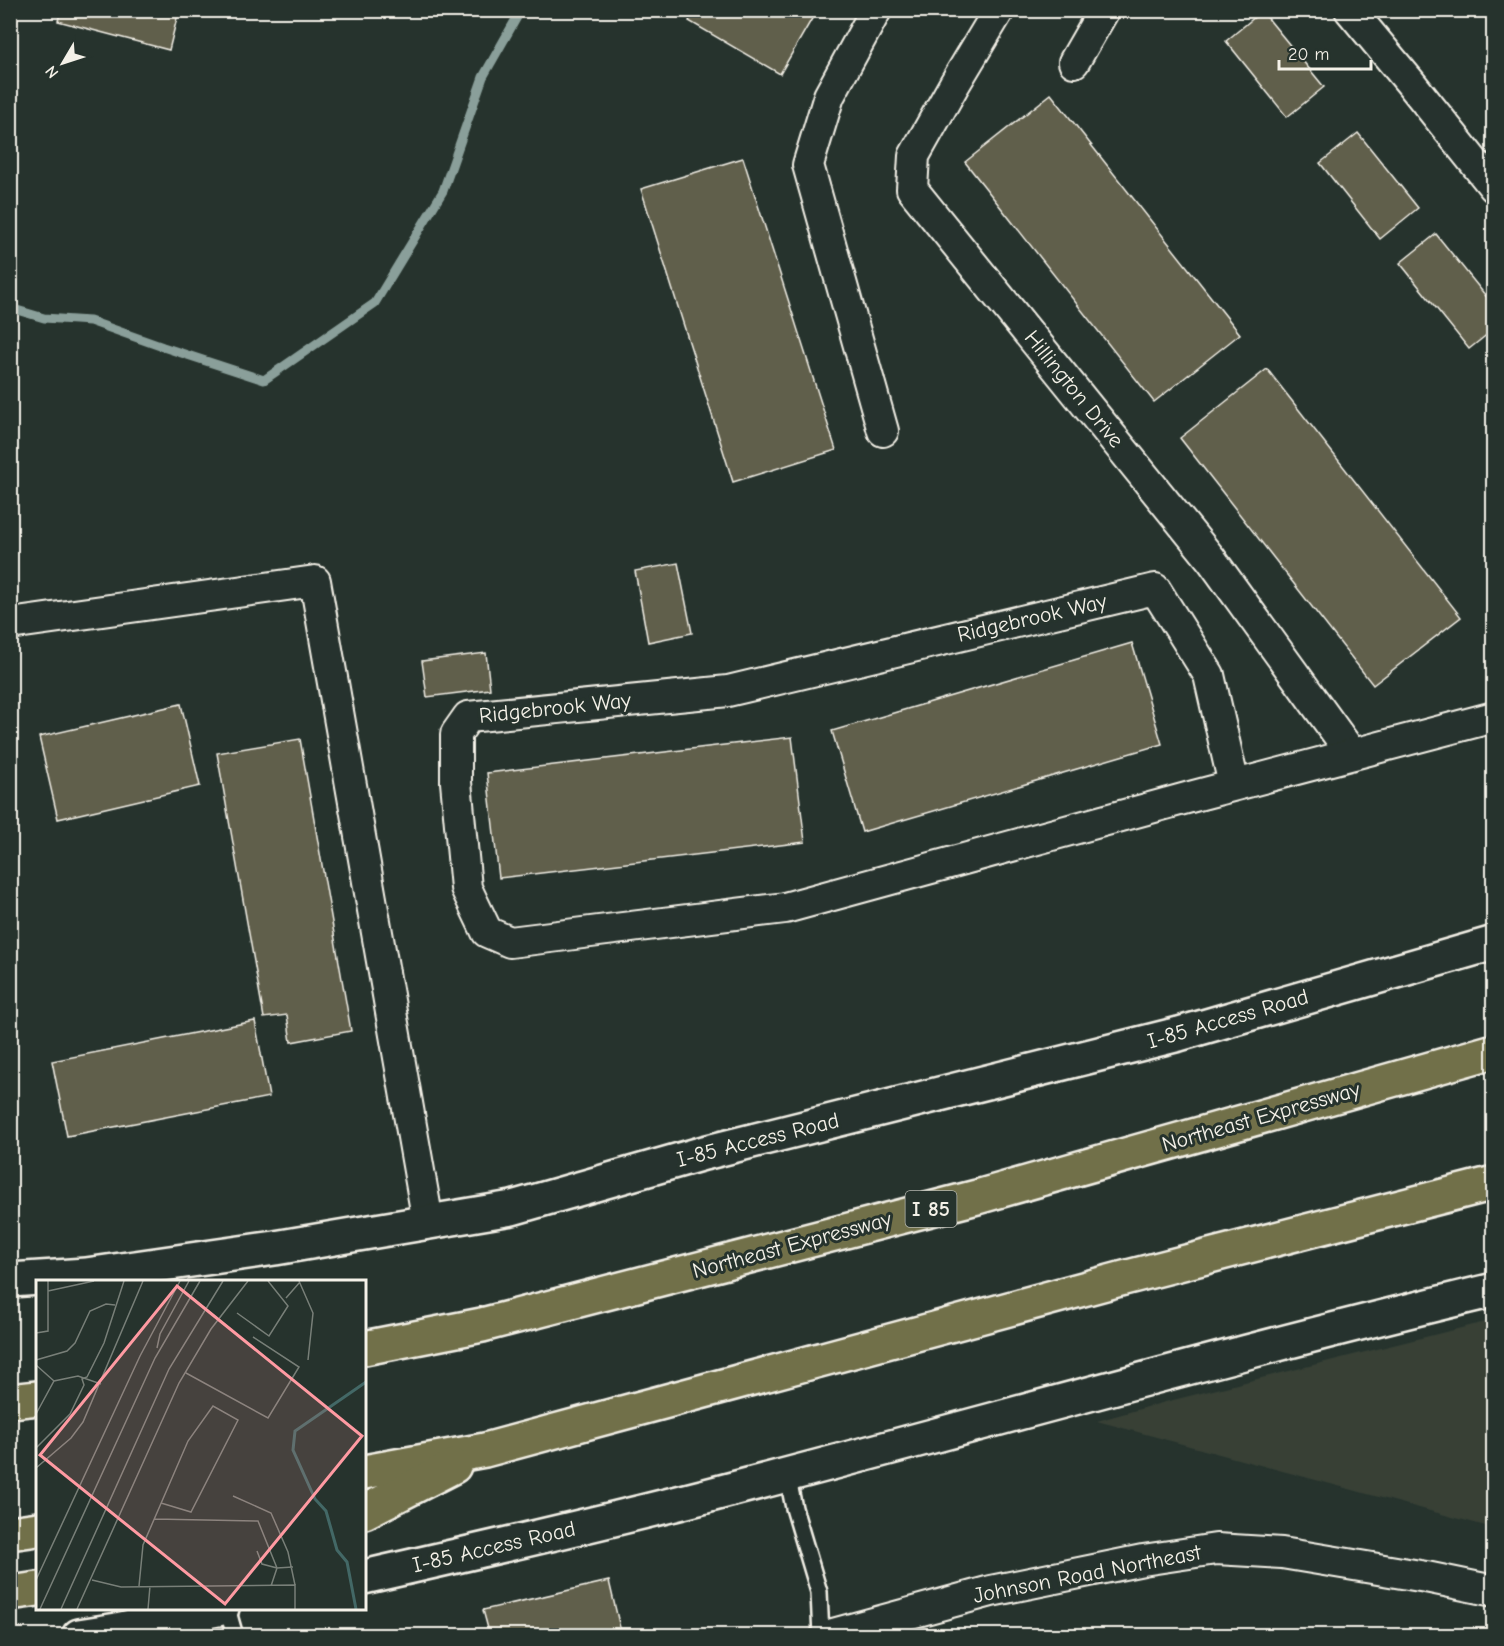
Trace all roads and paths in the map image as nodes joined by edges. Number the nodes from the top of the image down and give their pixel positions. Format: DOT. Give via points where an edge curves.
graph roads {
  1 [pos="876,10"];
  2 [pos="999,10"];
  3 [pos="1104,10"];
  4 [pos="1350,10"];
  5 [pos="1074,62"];
  6 [pos="1494,187"];
  7 [pos="883,431"];
  8 [pos="10,624"];
  9 [pos="1494,717"];
  10 [pos="1352,754"];
  11 [pos="1234,786"];
  12 [pos="1494,944"];
  13 [pos="1494,1051"];
  14 [pos="1494,1183"];
  15 [pos="428,1222"];
  16 [pos="10,1280"];
  17 [pos="1494,1290"];
  18 [pos="366,1348"];
  19 [pos="36,1398"];
  20 [pos="10,1401"];
  21 [pos="485,1450"];
  22 [pos="366,1472"];
  23 [pos="787,1474"];
  24 [pos="366,1511"];
  25 [pos="36,1529"];
  26 [pos="10,1533"];
  27 [pos="366,1578"];
  28 [pos="36,1589"];
  29 [pos="1494,1591"];
  30 [pos="10,1593"];
  31 [pos="212,1610"];
  32 [pos="228,1610"];
  33 [pos="845,1633"];
  34 [pos="79,1635"];
  35 [pos="234,1635"];
  36 [pos="822,1635"];
  1 -- 7 [label="street" via="829,96 808,165"];
  2 -- 10 [label="street, Hillington Drive" via="914,156 912,189 1212,559"];
  3 -- 5 [label="street"];
  4 -- 6 [label="street"];
  8 -- 15 [label="street" via="315,581"];
  9 -- 10 [label="street, Ridgebrook Way"];
  10 -- 11 [label="street, Ridgebrook Way"];
  11 -- 11 [label="street, Ridgebrook Way" via="785,908 510,942 487,932 466,888 456,782 456,734 468,717 728,691 1155,589 1209,675"];
  12 -- 15 [label="main road, I-85 Access Road" via="1179,1034 704,1153 512,1208"];
  13 -- 18 [label="highway, Northeast Expressway / I 85" via="977,1197 482,1325"];
  14 -- 21 [label="highway"];
  15 -- 16 [label="main road, I-85 Access Road" via="86,1275"];
  17 -- 23 [label="main road, I-85 Access Road"];
  19 -- 20 [label="highway"];
  21 -- 22 [label="highway"];
  21 -- 24 [label="highway"];
  23 -- 27 [label="main road, I-85 Access Road"];
  23 -- 36 [label="lane" via="819,1592"];
  25 -- 26 [label="highway"];
  28 -- 30 [label="highway"];
  29 -- 33 [label="street, Johnson Road Northeast" via="1282,1553 1216,1549 991,1591"];
  31 -- 34 [label="main road"];
  32 -- 35 [label="lane"];
}
